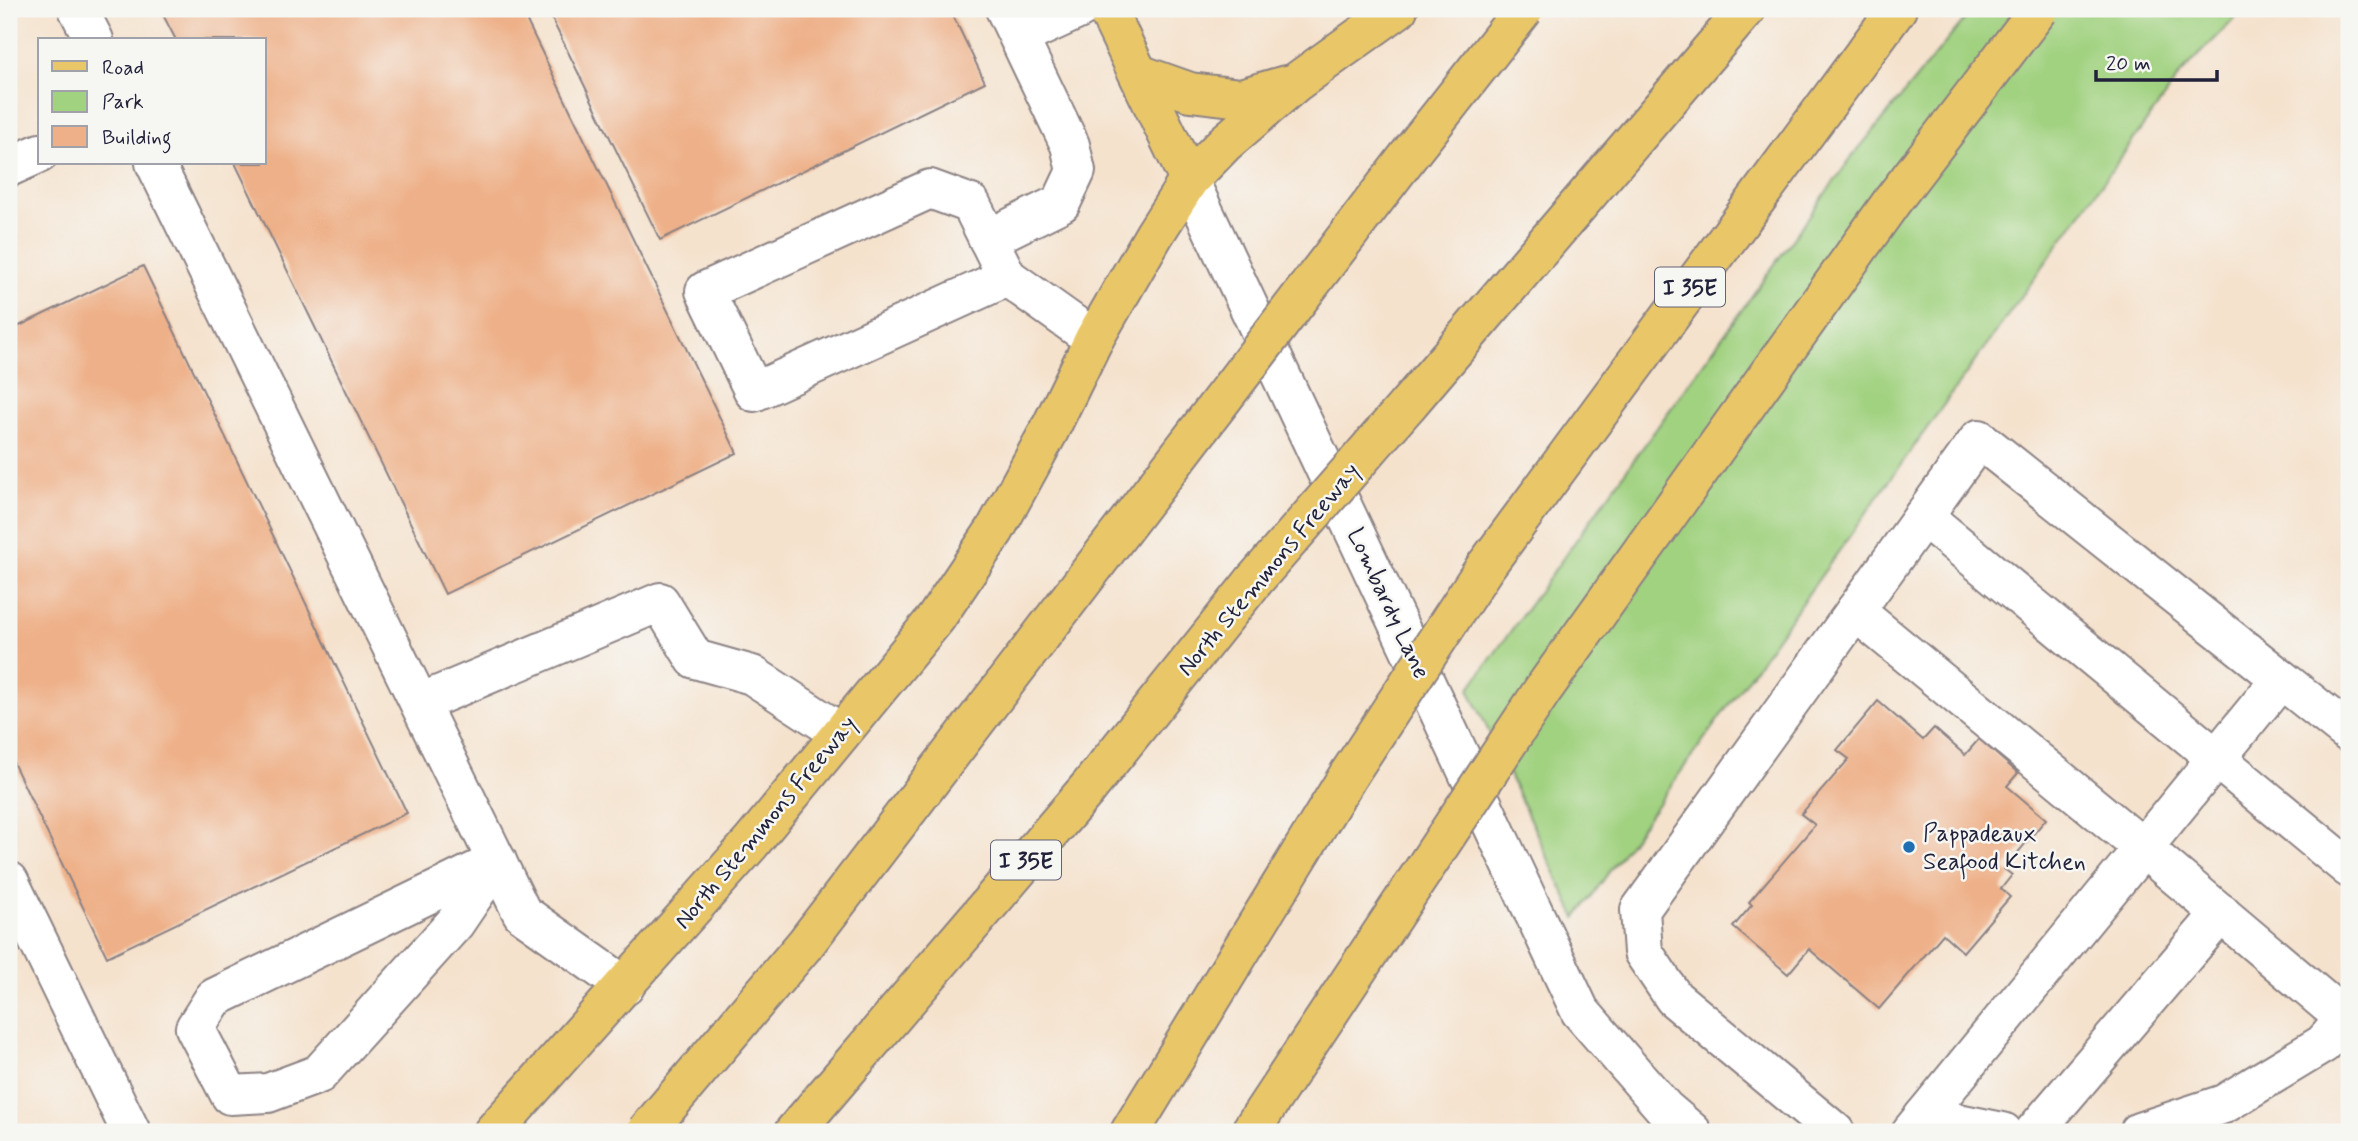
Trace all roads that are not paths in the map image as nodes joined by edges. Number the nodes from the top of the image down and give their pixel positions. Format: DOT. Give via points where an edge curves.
graph roads {
  1 [pos="78,9"];
  2 [pos="1080,9"];
  3 [pos="1107,9"];
  4 [pos="1398,9"];
  5 [pos="1524,9"];
  6 [pos="1746,9"];
  7 [pos="1897,9"];
  8 [pos="2039,9"];
  9 [pos="1012,23"];
  10 [pos="93,38"];
  11 [pos="1139,74"];
  12 [pos="1295,83"];
  13 [pos="38,154"];
  14 [pos="155,164"];
  15 [pos="9,167"];
  16 [pos="1189,180"];
  17 [pos="989,239"];
  18 [pos="1007,277"];
  19 [pos="1094,340"];
  20 [pos="1923,516"];
  21 [pos="1855,611"];
  22 [pos="2281,679"];
  23 [pos="420,703"];
  24 [pos="841,733"];
  25 [pos="2349,733"];
  26 [pos="2217,757"];
  27 [pos="2143,848"];
  28 [pos="497,861"];
  29 [pos="2349,867"];
  30 [pos="9,881"];
  31 [pos="2221,913"];
  32 [pos="625,986"];
  33 [pos="2348,1018"];
  34 [pos="1917,1124"];
  35 [pos="131,1132"];
  36 [pos="493,1132"];
  37 [pos="646,1132"];
  38 [pos="794,1132"];
  39 [pos="1130,1132"];
  40 [pos="1250,1132"];
  41 [pos="1692,1132"];
  42 [pos="1835,1132"];
  43 [pos="2003,1132"];
  44 [pos="2034,1132"];
  45 [pos="2138,1132"];
  1 -- 10 [label="street"];
  2 -- 9 [label="street"];
  3 -- 11 [label="main road, Lombardy Lane"];
  4 -- 12 [label="main road, North Stemmons Freeway"];
  5 -- 37 [label="main road, bridge" via="806,943"];
  6 -- 38 [label="main road, North Stemmons Freeway / I 35E, bridge" via="1252,582 1089,787"];
  7 -- 39 [label="main road, I 35E, bridge" via="1485,567 1349,774"];
  8 -- 40 [label="main road, bridge" via="1893,200 1542,691"];
  9 -- 17 [label="street" via="1070,145 1076,171 1061,203"];
  11 -- 12 [label="main road" via="1190,92 1241,97"];
  11 -- 16 [label="main road, Lombardy Lane"];
  12 -- 16 [label="main road, North Stemmons Freeway"];
  13 -- 15 [label="street"];
  14 -- 23 [label="street"];
  16 -- 19 [label="main road, North Stemmons Freeway"];
  16 -- 41 [label="street, Lombardy Lane" via="1580,1011 1665,1109"];
  17 -- 18 [label="street"];
  17 -- 18 [label="street" via="971,204 930,189 705,291 754,392"];
  18 -- 19 [label="street"];
  19 -- 24 [label="main road, North Stemmons Freeway" via="996,530 936,618"];
  20 -- 21 [label="street"];
  20 -- 22 [label="street" via="1979,439"];
  20 -- 26 [label="street"];
  21 -- 27 [label="street"];
  21 -- 42 [label="street" via="1640,910 1643,952 1674,998"];
  22 -- 25 [label="street"];
  22 -- 26 [label="street"];
  23 -- 24 [label="street" via="660,603 695,659 751,675"];
  23 -- 28 [label="street"];
  24 -- 32 [label="main road, North Stemmons Freeway"];
  26 -- 27 [label="street"];
  26 -- 29 [label="street"];
  27 -- 31 [label="street"];
  27 -- 34 [label="street"];
  28 -- 28 [label="street" via="455,923 319,1074 268,1093 230,1095 195,1028 214,998"];
  28 -- 32 [label="street" via="522,914"];
  30 -- 35 [label="street"];
  31 -- 33 [label="street"];
  31 -- 44 [label="street"];
  32 -- 36 [label="main road, North Stemmons Freeway"];
  33 -- 45 [label="street" via="2323,1044 2224,1104"];
  34 -- 43 [label="street"];
}
